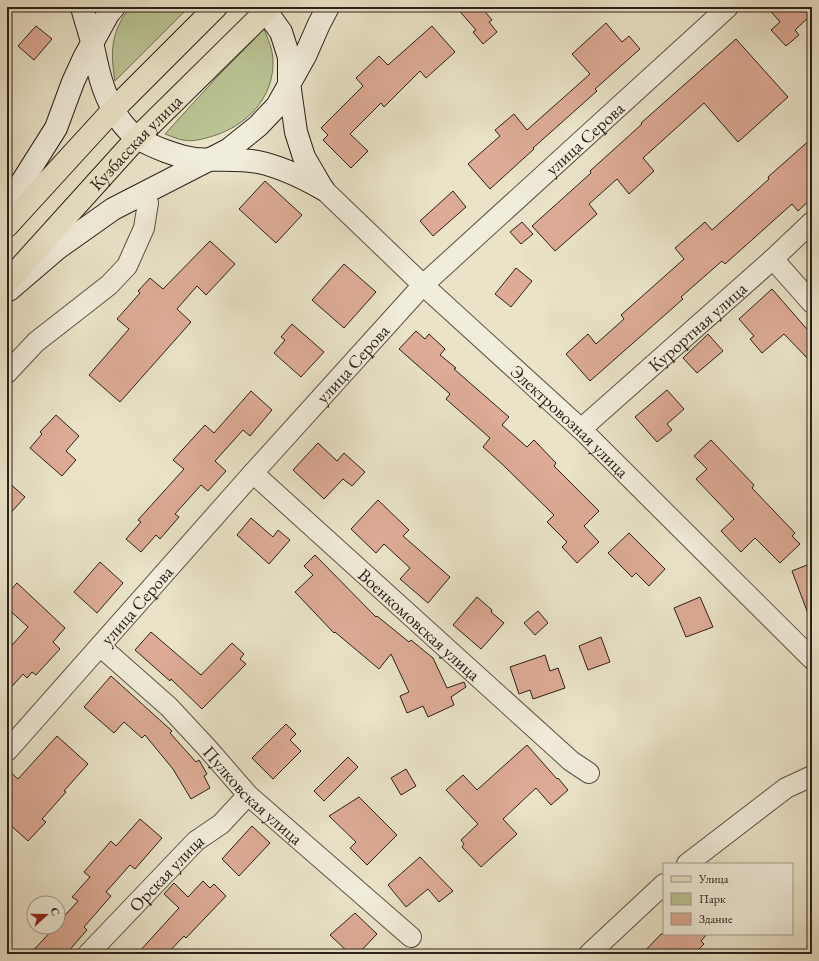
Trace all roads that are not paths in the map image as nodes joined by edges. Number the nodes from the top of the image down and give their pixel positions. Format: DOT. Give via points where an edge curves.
graph roads {
  1 [pos="82,7"];
  2 [pos="114,7"];
  3 [pos="216,7"];
  4 [pos="328,7"];
  5 [pos="728,7"];
  6 [pos="267,8"];
  7 [pos="92,42"];
  8 [pos="289,83"];
  9 [pos="113,110"];
  10 [pos="137,138"];
  11 [pos="210,160"];
  12 [pos="323,189"];
  13 [pos="144,193"];
  14 [pos="7,202"];
  15 [pos="812,222"];
  16 [pos="7,226"];
  17 [pos="773,258"];
  18 [pos="7,282"];
  19 [pos="423,285"];
  20 [pos="7,292"];
  21 [pos="812,303"];
  22 [pos="7,374"];
  23 [pos="580,429"];
  24 [pos="253,473"];
  25 [pos="100,646"];
  26 [pos="812,658"];
  27 [pos="7,751"];
  28 [pos="589,773"];
  29 [pos="812,776"];
  30 [pos="248,795"];
  31 [pos="688,863"];
  32 [pos="663,885"];
  33 [pos="412,937"];
  34 [pos="88,954"];
  35 [pos="589,954"];
  1 -- 7 [label="street"];
  2 -- 7 [label="street"];
  3 -- 9 [label="main road, Кузбасская улица"];
  4 -- 8 [label="street"];
  5 -- 19 [label="street, улица Серова"];
  6 -- 8 [label="street" via="281,32 289,57"];
  6 -- 10 [label="main road, Кузбасская улица"];
  7 -- 9 [label="street" via="101,80"];
  7 -- 14 [label="street" via="73,82 56,128"];
  8 -- 11 [label="street" via="277,106 258,126 228,150"];
  8 -- 12 [label="street" via="296,132 304,157"];
  9 -- 10 [label="street"];
  9 -- 16 [label="main road, Кузбасская улица"];
  10 -- 11 [label="street" via="179,156"];
  10 -- 18 [label="main road, Кузбасская улица"];
  11 -- 12 [label="street" via="257,162 300,176"];
  11 -- 13 [label="street"];
  12 -- 19 [label="street, Электровозная улица"];
  13 -- 20 [label="street" via="113,209 68,241"];
  13 -- 22 [label="street" via="148,203 144,228 127,266 108,286 36,342"];
  15 -- 17 [label="street, Курортная улица"];
  17 -- 21 [label="street"];
  17 -- 23 [label="street, Курортная улица"];
  19 -- 23 [label="street, Электровозная улица"];
  19 -- 24 [label="street, улица Серова"];
  23 -- 26 [label="street, Электровозная улица"];
  24 -- 25 [label="street, улица Серова"];
  24 -- 28 [label="street, Военкомовская улица" via="571,761"];
  25 -- 27 [label="street, улица Серова"];
  25 -- 30 [label="street, Пулковская улица" via="169,707"];
  29 -- 31 [label="street" via="786,788"];
  30 -- 33 [label="street, Пулковская улица"];
  30 -- 34 [label="street, Орская улица" via="221,824 196,841"];
  32 -- 35 [label="street"];
}
